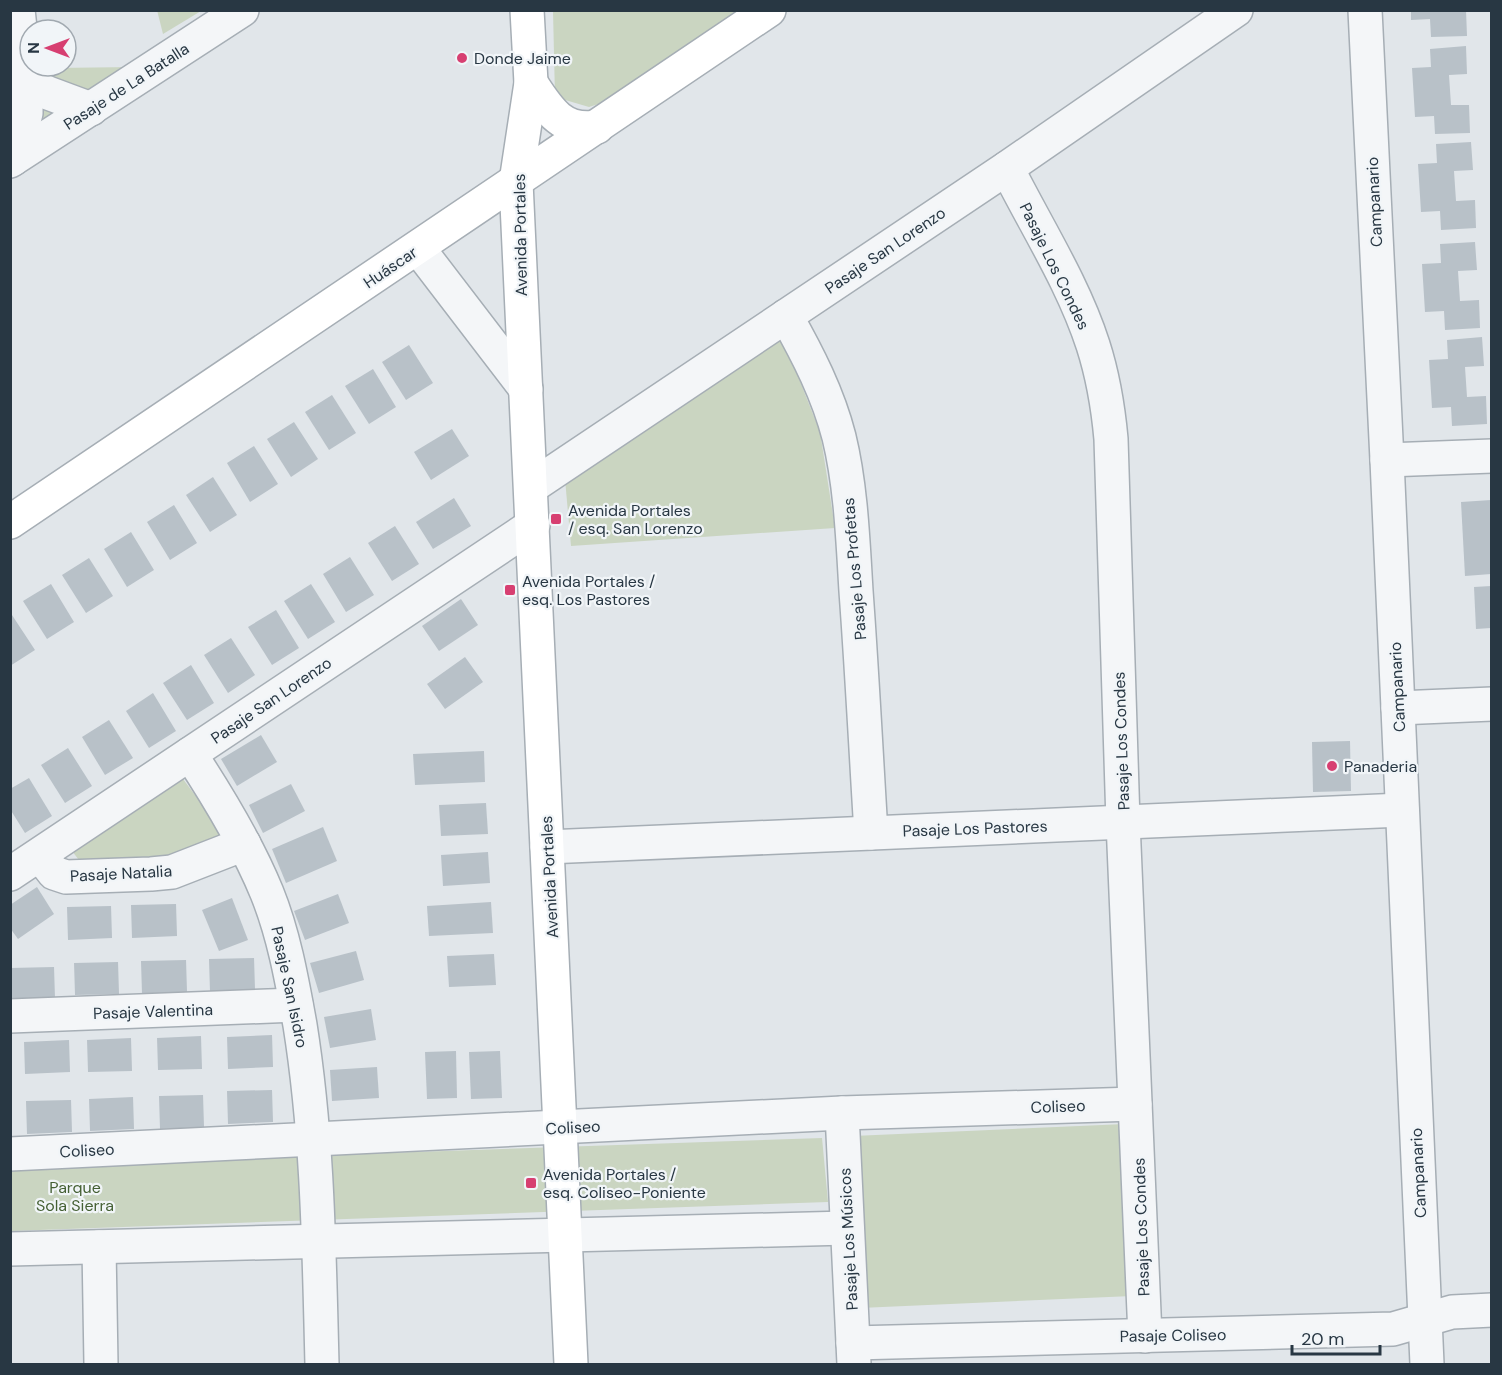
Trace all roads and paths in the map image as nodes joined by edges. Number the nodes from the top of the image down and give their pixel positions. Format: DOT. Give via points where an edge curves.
graph roads {
  1 [pos="18,10"];
  2 [pos="242,10"];
  3 [pos="527,10"];
  4 [pos="1236,10"];
  5 [pos="1365,10"];
  6 [pos="768,11"];
  7 [pos="26,82"];
  8 [pos="531,83"];
  9 [pos="91,109"];
  10 [pos="597,127"];
  11 [pos="12,160"];
  12 [pos="1007,168"];
  13 [pos="516,182"];
  14 [pos="418,248"];
  15 [pos="786,316"];
  16 [pos="526,389"];
  17 [pos="1491,456"];
  18 [pos="1387,460"];
  19 [pos="531,487"];
  20 [pos="10,522"];
  21 [pos="532,525"];
  22 [pos="1491,704"];
  23 [pos="1398,708"];
  24 [pos="190,754"];
  25 [pos="1402,810"];
  26 [pos="1123,822"];
  27 [pos="871,833"];
  28 [pos="243,844"];
  29 [pos="547,847"];
  30 [pos="40,855"];
  31 [pos="10,874"];
  32 [pos="296,1005"];
  33 [pos="10,1016"];
  34 [pos="1135,1104"];
  35 [pos="842,1113"];
  36 [pos="560,1128"];
  37 [pos="314,1139"];
  38 [pos="10,1154"];
  39 [pos="847,1228"];
  40 [pos="565,1234"];
  41 [pos="319,1241"];
  42 [pos="99,1247"];
  43 [pos="10,1249"];
  44 [pos="1491,1310"];
  45 [pos="1425,1320"];
  46 [pos="1145,1336"];
  47 [pos="853,1354"];
  48 [pos="101,1365"];
  49 [pos="322,1365"];
  50 [pos="571,1365"];
  51 [pos="1427,1365"];
  1 -- 7 [label="street"];
  2 -- 9 [label="street, Pasaje de La Batalla"];
  3 -- 8 [label="main road, Avenida Portales"];
  4 -- 12 [label="street, Pasaje San Lorenzo"];
  5 -- 18 [label="street, Campanario"];
  6 -- 10 [label="main road, Huáscar"];
  7 -- 9 [label="street"];
  7 -- 11 [label="street" via="26,113"];
  8 -- 10 [label="main road" via="548,109 569,126"];
  8 -- 13 [label="main road, Avenida Portales"];
  9 -- 11 [label="street, Pasaje de La Batalla"];
  10 -- 13 [label="main road, Huáscar"];
  12 -- 15 [label="street, Pasaje San Lorenzo"];
  12 -- 26 [label="street, Pasaje Los Condes" via="1083,318 1107,399"];
  13 -- 14 [label="main road, Huáscar"];
  13 -- 16 [label="main road, Avenida Portales"];
  14 -- 16 [label="street"];
  14 -- 20 [label="main road, Huáscar"];
  15 -- 19 [label="street, Pasaje San Lorenzo"];
  15 -- 27 [label="street, Pasaje Los Profetas" via="824,389 847,484"];
  16 -- 19 [label="main road, Avenida Portales"];
  17 -- 18 [label="street"];
  18 -- 23 [label="street, Campanario"];
  19 -- 21 [label="main road, Avenida Portales"];
  21 -- 24 [label="street, Pasaje San Lorenzo"];
  21 -- 29 [label="main road, Avenida Portales"];
  22 -- 23 [label="street"];
  23 -- 25 [label="street, Campanario"];
  24 -- 28 [label="street, Pasaje San Isidro"];
  24 -- 30 [label="street, Pasaje San Lorenzo"];
  25 -- 26 [label="street, Pasaje Los Pastores"];
  25 -- 45 [label="street, Campanario"];
  26 -- 27 [label="street, Pasaje Los Pastores"];
  26 -- 34 [label="street, Pasaje Los Condes"];
  27 -- 29 [label="street, Pasaje Los Pastores"];
  28 -- 30 [label="street, Pasaje Natalia" via="172,872 152,874 66,877 54,873"];
  28 -- 32 [label="street, Pasaje San Isidro" via="281,934"];
  29 -- 36 [label="main road, Avenida Portales"];
  30 -- 31 [label="street, Pasaje San Lorenzo"];
  32 -- 33 [label="street, Pasaje Valentina"];
  32 -- 37 [label="street, Pasaje San Isidro"];
  34 -- 35 [label="street, Coliseo"];
  34 -- 46 [label="street, Pasaje Los Condes"];
  35 -- 36 [label="street, Coliseo"];
  35 -- 39 [label="street, Pasaje Los Músicos"];
  36 -- 37 [label="street, Coliseo"];
  36 -- 40 [label="main road, Avenida Portales"];
  37 -- 38 [label="street, Coliseo"];
  37 -- 41 [label="street, Pasaje San Isidro"];
  39 -- 40 [label="street"];
  39 -- 47 [label="street, Pasaje Los Músicos"];
  40 -- 41 [label="street"];
  40 -- 50 [label="main road, Avenida Portales"];
  41 -- 42 [label="street"];
  41 -- 49 [label="street, Pasaje San Isidro"];
  42 -- 43 [label="street"];
  42 -- 48 [label="street"];
  44 -- 45 [label="street, Pasaje Coliseo" via="1452,1312"];
  45 -- 46 [label="street, Pasaje Coliseo" via="1393,1329"];
  45 -- 51 [label="street, Campanario"];
  46 -- 47 [label="street, Pasaje Coliseo"];
}
